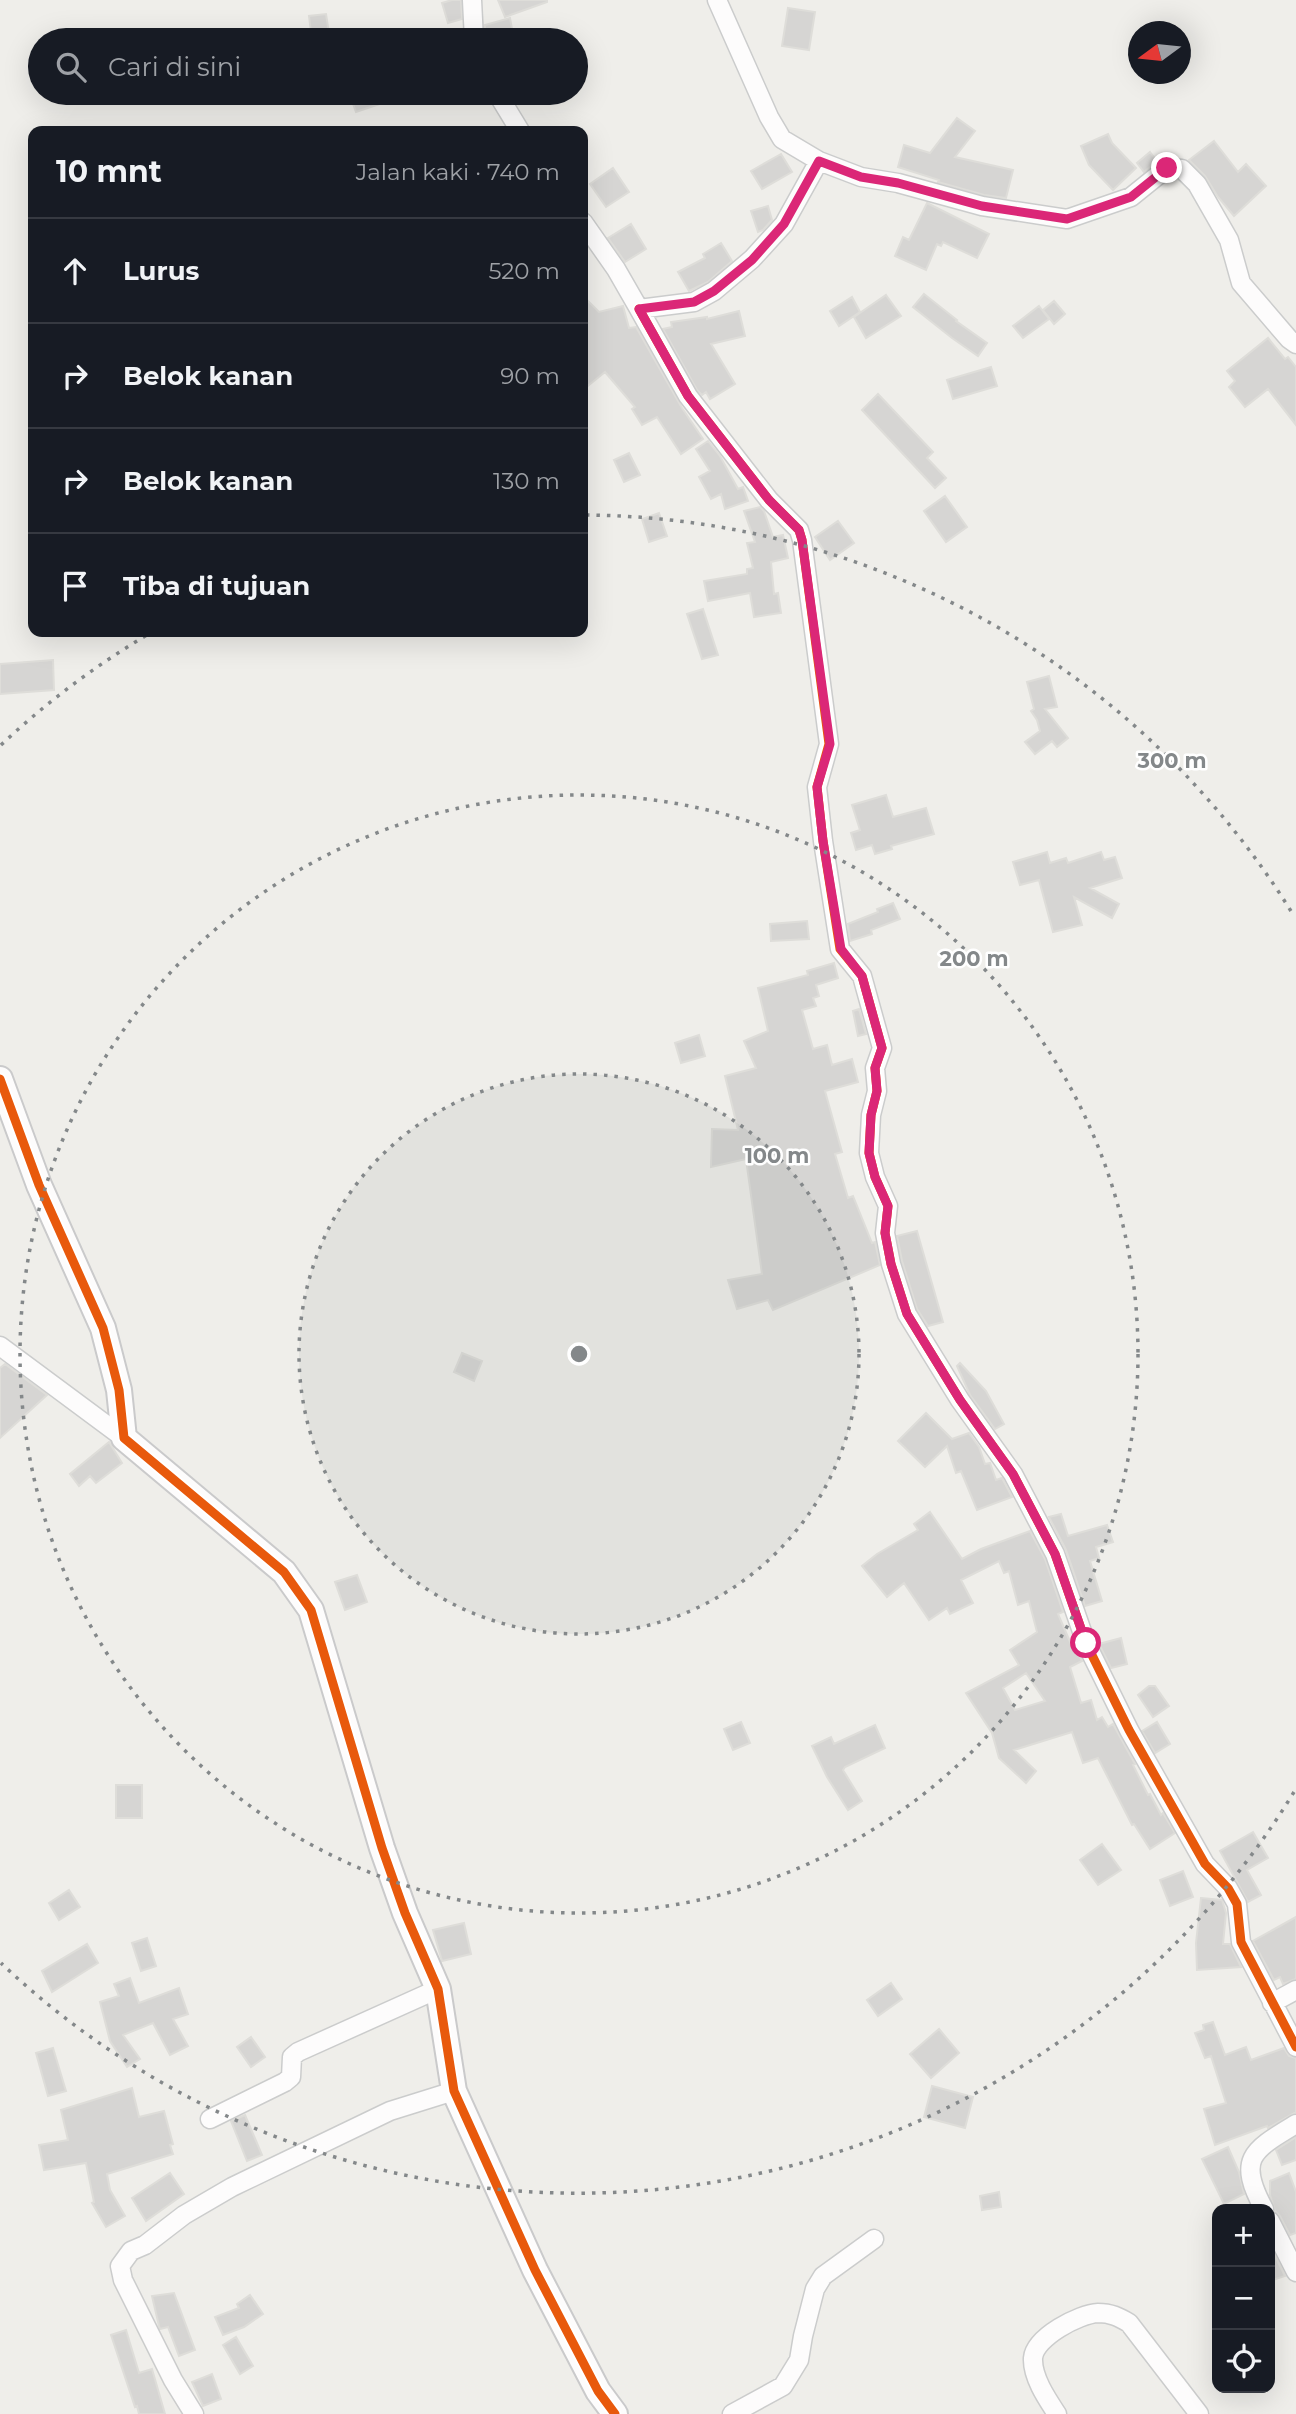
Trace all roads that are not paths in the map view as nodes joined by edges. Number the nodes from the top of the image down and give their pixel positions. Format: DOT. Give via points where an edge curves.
graph roads {
  1 [pos="472,0"];
  2 [pos="717,0"];
  3 [pos="473,28"];
  4 [pos="504,105"];
  5 [pos="517,126"];
  6 [pos="819,161"];
  7 [pos="588,229"];
  8 [pos="639,309"];
  9 [pos="1296,344"];
  10 [pos="0,1079"];
  11 [pos="0,1346"];
  12 [pos="124,1438"];
  13 [pos="438,1989"];
  14 [pos="1296,1990"];
  15 [pos="1272,2003"];
  16 [pos="1296,2047"];
  17 [pos="454,2091"];
  18 [pos="210,2119"];
  19 [pos="1296,2124"];
  20 [pos="1261,2204"];
  21 [pos="1275,2231"];
  22 [pos="874,2239"];
  23 [pos="1296,2272"];
  24 [pos="194,2414"];
  25 [pos="615,2414"];
  26 [pos="732,2414"];
  27 [pos="1057,2414"];
  28 [pos="1199,2414"];
  1 -- 3 [label="street"];
  2 -- 6 [label="street" via="782,139"];
  4 -- 5 [label="street"];
  6 -- 8 [label="street" via="784,224 752,260 694,302"];
  6 -- 9 [label="street" via="861,177 982,206 1067,219 1131,197 1167,168 1182,169 1197,184 1228,240 1241,283"];
  7 -- 8 [label="street"];
  8 -- 15 [label="street" via="688,396 769,500 799,530 802,540 830,744 817,787 823,841 841,949 862,976 882,1048 875,1068 877,1091 869,1153 888,1206 885,1233 907,1314 1013,1474 1055,1554 1086,1643 1129,1730 1205,1864 1237,1904 1241,1941"];
  10 -- 12 [label="street" via="40,1185 103,1328 119,1390"];
  11 -- 12 [label="street"];
  12 -- 13 [label="street" via="284,1572 311,1610 382,1847"];
  13 -- 17 [label="street"];
  13 -- 18 [label="street" via="298,2052 292,2057 291,2077 285,2082"];
  14 -- 15 [label="street"];
  15 -- 16 [label="street"];
  17 -- 24 [label="street" via="390,2111 339,2134 232,2187 131,2250 120,2266 122,2280"];
  17 -- 25 [label="street" via="535,2270 598,2391"];
  19 -- 20 [label="street" via="1253,2154 1250,2174"];
  21 -- 23 [label="street"];
  22 -- 26 [label="street" via="823,2276 815,2288 799,2360 783,2386"];
  27 -- 28 [label="street" via="1036,2372 1036,2348 1082,2316 1100,2313 1129,2323"];
}
